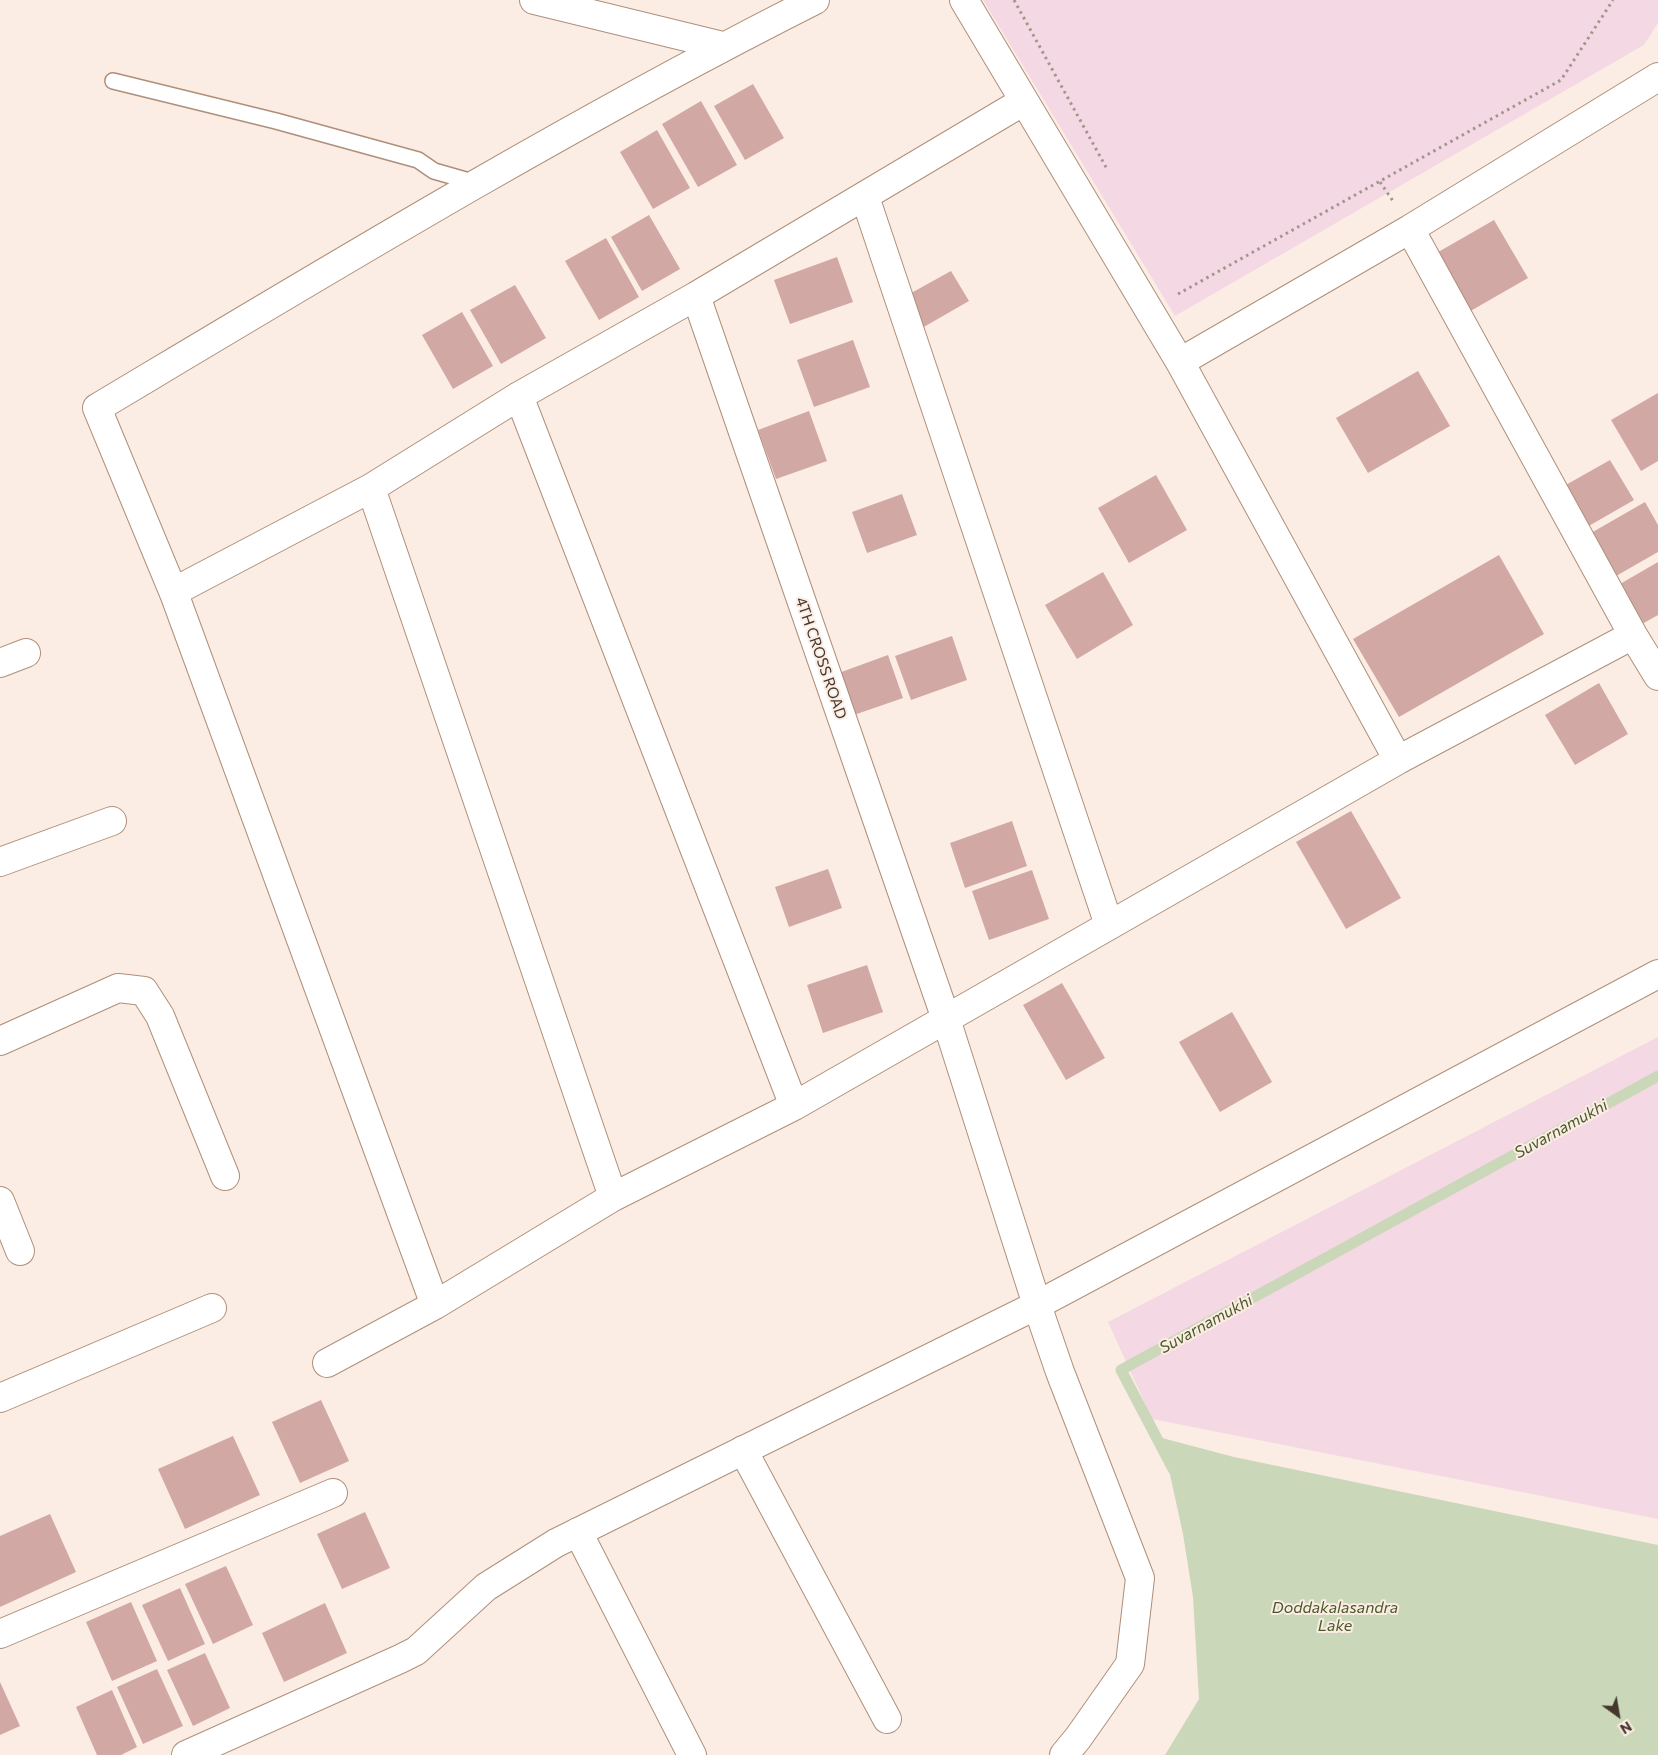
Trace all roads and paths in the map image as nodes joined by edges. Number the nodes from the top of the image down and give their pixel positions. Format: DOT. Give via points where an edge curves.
graph roads {
  1 [pos="534,0"];
  2 [pos="815,0"];
  3 [pos="964,0"];
  4 [pos="1014,0"];
  5 [pos="1613,0"];
  6 [pos="723,46"];
  7 [pos="1658,76"];
  8 [pos="113,81"];
  9 [pos="1024,101"];
  10 [pos="1109,174"];
  11 [pos="476,183"];
  12 [pos="865,197"];
  13 [pos="1410,229"];
  14 [pos="696,296"];
  15 [pos="1176,296"];
  16 [pos="1180,362"];
  17 [pos="519,396"];
  18 [pos="371,488"];
  19 [pos="175,596"];
  20 [pos="1633,635"];
  21 [pos="26,653"];
  22 [pos="0,663"];
  23 [pos="1658,676"];
  24 [pos="1398,760"];
  25 [pos="112,820"];
  26 [pos="0,862"];
  27 [pos="1109,924"];
  28 [pos="1658,974"];
  29 [pos="946,1019"];
  30 [pos="0,1041"];
  31 [pos="794,1106"];
  32 [pos="225,1176"];
  33 [pos="612,1197"];
  34 [pos="0,1201"];
  35 [pos="20,1251"];
  36 [pos="435,1304"];
  37 [pos="1038,1305"];
  38 [pos="212,1308"];
  39 [pos="327,1363"];
  40 [pos="0,1398"];
  41 [pos="743,1450"];
  42 [pos="333,1493"];
  43 [pos="578,1532"];
  44 [pos="0,1634"];
  45 [pos="887,1719"];
  46 [pos="186,1755"];
  47 [pos="692,1755"];
  48 [pos="1064,1755"];
  1 -- 6 [label="street"];
  2 -- 6 [label="street"];
  3 -- 9 [label="street"];
  4 -- 10 [label="path"];
  5 -- 15 [label="path" via="1561,80"];
  6 -- 11 [label="street"];
  7 -- 13 [label="street"];
  8 -- 11 [label="lane" via="418,160 434,171"];
  9 -- 12 [label="street"];
  9 -- 16 [label="street"];
  11 -- 19 [label="street" via="96,408"];
  12 -- 14 [label="street"];
  12 -- 27 [label="street"];
  13 -- 16 [label="street"];
  13 -- 20 [label="street"];
  14 -- 17 [label="street"];
  14 -- 29 [label="street, 4TH CROSS ROAD"];
  16 -- 24 [label="street"];
  17 -- 18 [label="street"];
  17 -- 31 [label="street"];
  18 -- 19 [label="street" via="177,590"];
  18 -- 33 [label="street"];
  19 -- 36 [label="street"];
  20 -- 23 [label="street"];
  20 -- 24 [label="street"];
  21 -- 22 [label="street"];
  24 -- 27 [label="street"];
  25 -- 26 [label="street"];
  27 -- 29 [label="street"];
  28 -- 37 [label="street"];
  29 -- 31 [label="street"];
  29 -- 37 [label="street, 4TH CROSS ROAD"];
  30 -- 32 [label="street" via="118,988 144,991 160,1016"];
  31 -- 33 [label="street"];
  33 -- 36 [label="street"];
  34 -- 35 [label="street"];
  36 -- 39 [label="street"];
  37 -- 41 [label="street"];
  37 -- 48 [label="street, 4TH CROSS ROAD" via="1060,1372 1140,1578 1130,1664"];
  38 -- 40 [label="street"];
  41 -- 43 [label="street"];
  41 -- 45 [label="street"];
  42 -- 44 [label="street"];
  43 -- 46 [label="street" via="486,1587 416,1651"];
  43 -- 47 [label="street"];
}
